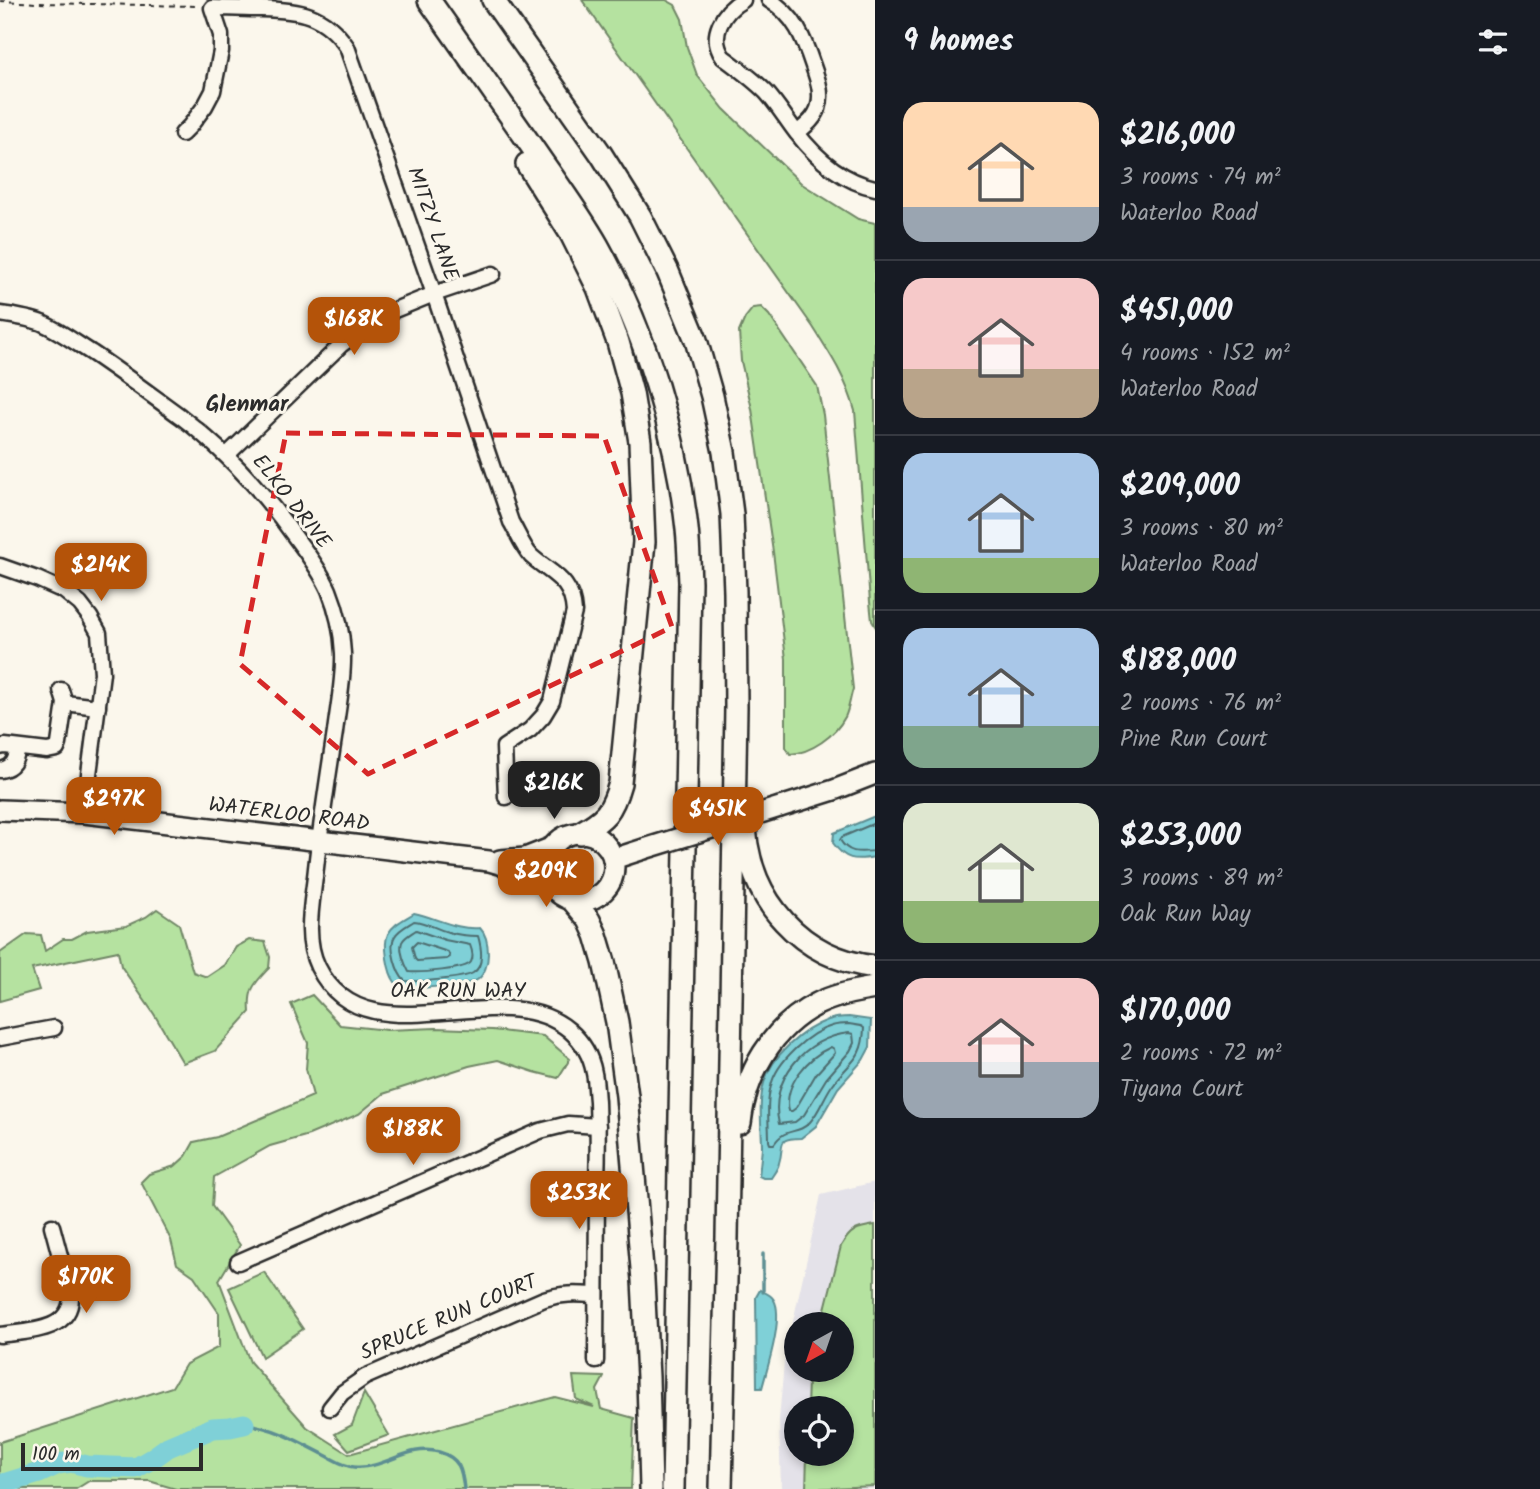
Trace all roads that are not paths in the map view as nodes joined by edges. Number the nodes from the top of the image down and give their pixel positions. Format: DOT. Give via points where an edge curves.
graph roads {
  1 [pos="422,0"];
  2 [pos="429,0"];
  3 [pos="493,0"];
  4 [pos="743,0"];
  5 [pos="769,0"];
  6 [pos="797,133"];
  7 [pos="182,134"];
  8 [pos="875,188"];
  9 [pos="493,274"];
  10 [pos="434,293"];
  11 [pos="0,314"];
  12 [pos="227,455"];
  13 [pos="0,566"];
  14 [pos="98,707"];
  15 [pos="736,708"];
  16 [pos="0,747"];
  17 [pos="18,748"];
  18 [pos="0,770"];
  19 [pos="875,774"];
  20 [pos="506,797"];
  21 [pos="0,810"];
  22 [pos="84,813"];
  23 [pos="580,833"];
  24 [pos="319,841"];
  25 [pos="553,847"];
  26 [pos="614,859"];
  27 [pos="489,861"];
  28 [pos="551,885"];
  29 [pos="573,901"];
  30 [pos="875,967"];
  31 [pos="875,988"];
  32 [pos="54,1028"];
  33 [pos="0,1038"];
  34 [pos="598,1126"];
  35 [pos="52,1226"];
  36 [pos="727,1237"];
  37 [pos="238,1262"];
  38 [pos="596,1295"];
  39 [pos="0,1335"];
  40 [pos="596,1361"];
  41 [pos="330,1408"];
  42 [pos="650,1489"];
  43 [pos="673,1489"];
  44 [pos="721,1489"];
  1 -- 23 [label="highway" via="571,234 598,288 632,393 640,442 644,542 620,783 608,812"];
  2 -- 43 [label="highway" via="597,245 626,301 650,365 678,468 690,582"];
  3 -- 15 [label="highway" via="640,216 696,340 724,452 732,514"];
  4 -- 6 [label="street" via="720,25 719,51 765,91"];
  5 -- 6 [label="street" via="796,24 819,85 818,110"];
  6 -- 8 [label="street" via="833,169"];
  7 -- 10 [label="street, MITZY LANE" via="214,91 221,35 212,8 289,10 327,24 347,47"];
  9 -- 10 [label="street"];
  10 -- 12 [label="street" via="358,331"];
  10 -- 20 [label="street, MITZY LANE" via="511,522 530,554 558,576 573,598 574,612 552,701 530,730 504,747"];
  11 -- 12 [label="street, ELKO DRIVE" via="41,323 72,340"];
  12 -- 24 [label="street, ELKO DRIVE" via="315,564 336,608 344,656"];
  13 -- 14 [label="street" via="64,591 90,617 99,633 101,653"];
  14 -- 17 [label="street" via="63,696 57,749"];
  14 -- 22 [label="street"];
  15 -- 30 [label="highway" via="746,844 759,885 788,926 810,944"];
  15 -- 36 [label="highway"];
  16 -- 17 [label="street"];
  17 -- 18 [label="street" via="12,765"];
  19 -- 26 [label="main road, bridge"];
  21 -- 22 [label="main road, WATERLOO ROAD"];
  22 -- 24 [label="main road, WATERLOO ROAD"];
  23 -- 25 [label="main road" via="568,835"];
  23 -- 26 [label="main road" via="601,840"];
  24 -- 27 [label="main road, WATERLOO ROAD"];
  24 -- 34 [label="street, OAK RUN WAY" via="311,948 329,984 360,1008 375,1012 518,1009 555,1020 569,1030 590,1058"];
  25 -- 27 [label="main road, WATERLOO ROAD" via="525,858"];
  25 -- 28 [label="main road" via="545,865"];
  26 -- 29 [label="main road" via="613,878 605,891 593,899"];
  27 -- 28 [label="main road, WATERLOO ROAD"];
  28 -- 29 [label="main road"];
  29 -- 42 [label="highway" via="596,935 619,1034 643,1280"];
  31 -- 36 [label="highway" via="838,996 800,1014 771,1043 758,1064 741,1107"];
  32 -- 33 [label="street"];
  34 -- 37 [label="street" via="568,1124 540,1131"];
  34 -- 38 [label="street, OAK RUN WAY"];
  35 -- 39 [label="street" via="71,1297 69,1312 49,1327"];
  36 -- 44 [label="highway"];
  38 -- 40 [label="street, OAK RUN WAY"];
  38 -- 41 [label="street, SPRUCE RUN COURT" via="559,1294 544,1299 365,1377"];
}
